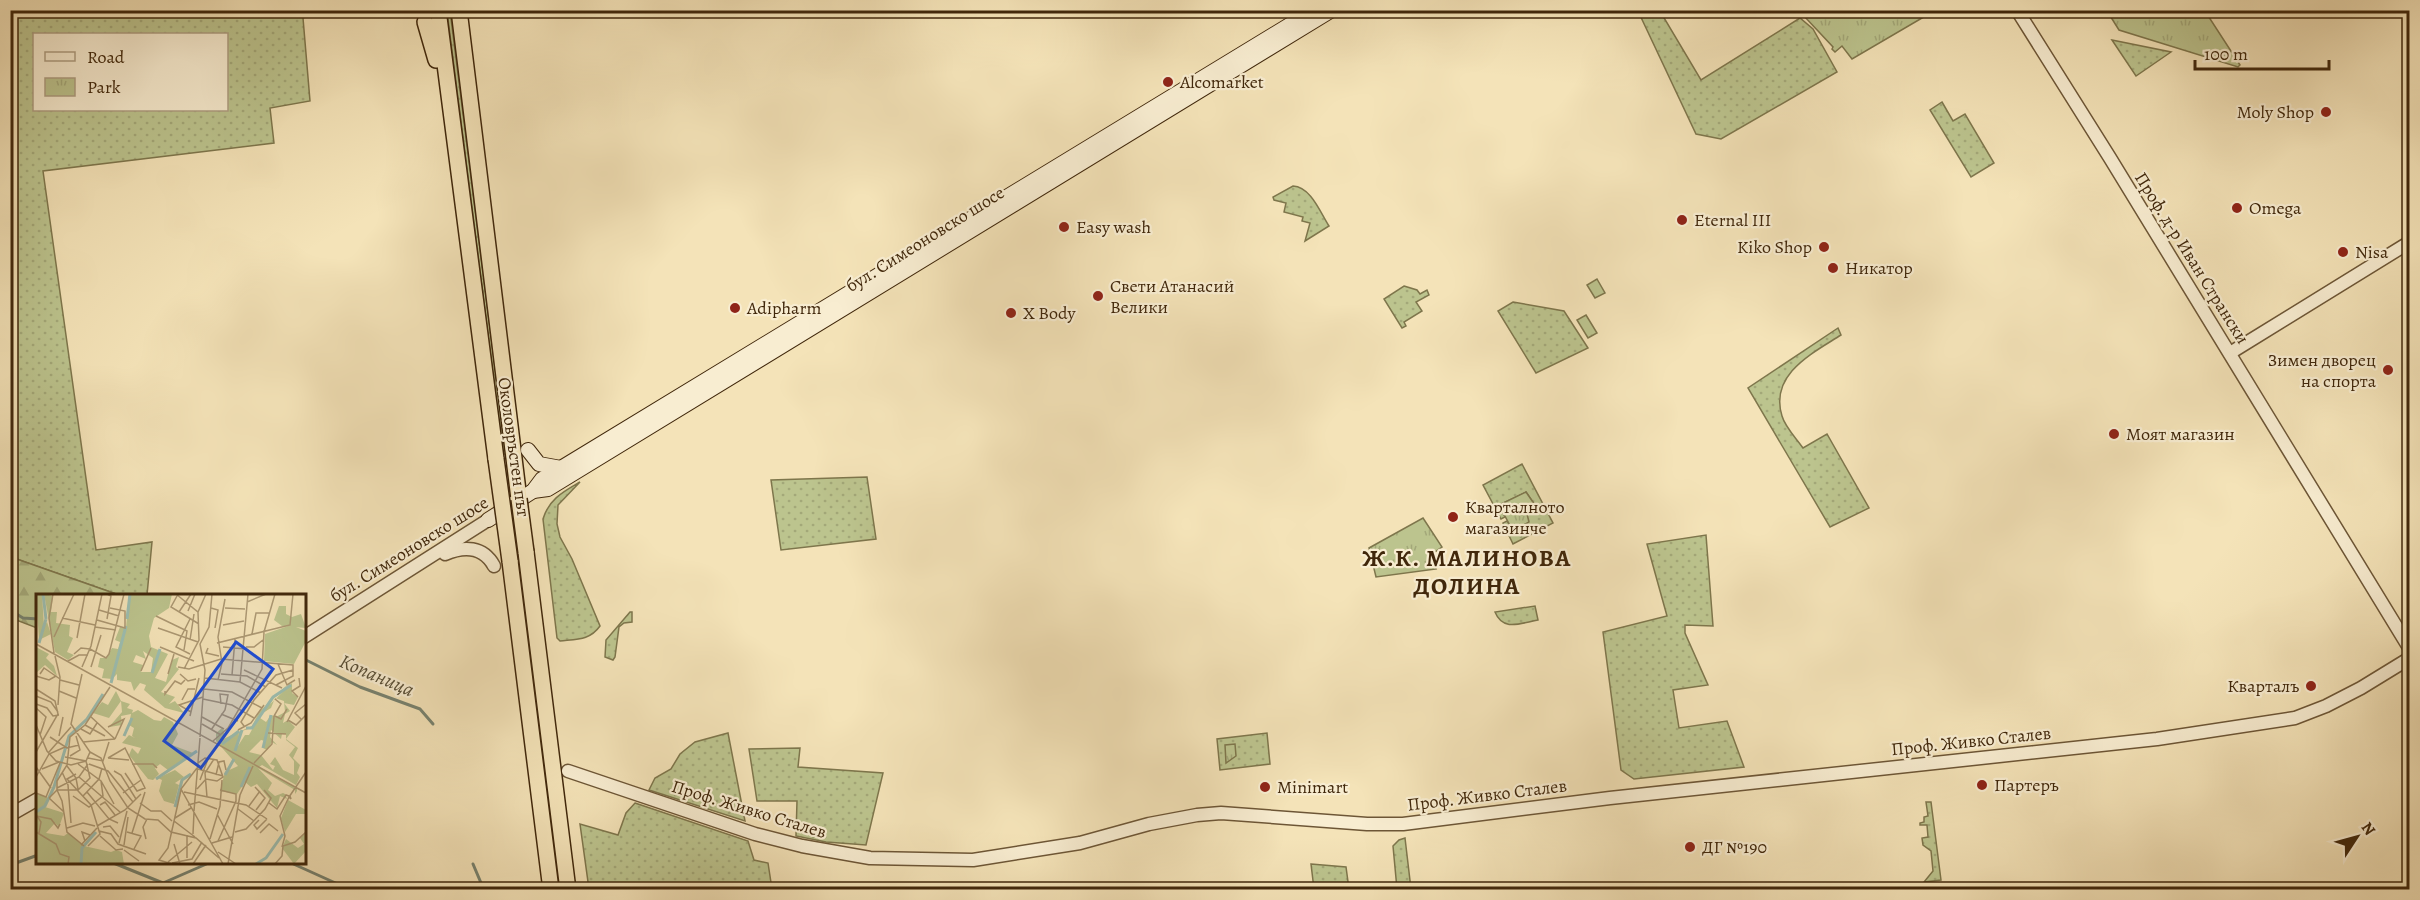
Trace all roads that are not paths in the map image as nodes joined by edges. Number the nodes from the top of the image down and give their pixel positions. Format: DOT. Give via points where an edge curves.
graph roads {
  1 [pos="438,10"];
  2 [pos="1314,10"];
  3 [pos="1332,10"];
  4 [pos="2017,10"];
  5 [pos="460,14"];
  6 [pos="425,22"];
  7 [pos="450,114"];
  8 [pos="2409,242"];
  9 [pos="2230,353"];
  10 [pos="521,451"];
  11 [pos="561,468"];
  12 [pos="533,491"];
  13 [pos="488,520"];
  14 [pos="416,566"];
  15 [pos="494,567"];
  16 [pos="306,636"];
  17 [pos="2409,649"];
  18 [pos="2409,658"];
  19 [pos="568,771"];
  20 [pos="36,800"];
  21 [pos="10,815"];
  22 [pos="550,890"];
  23 [pos="568,890"];
  1 -- 7 [label="highway, Околовръстен път"];
  2 -- 11 [label="main road, бул. Симеоновско шосе"];
  3 -- 12 [label="main road, бул. Симеоновско шосе" via="568,477 548,489"];
  4 -- 9 [label="street, Проф. д-р Иван Странски"];
  5 -- 10 [label="highway, Околовръстен път"];
  6 -- 7 [label="highway"];
  7 -- 22 [label="highway, Околовръстен път, bridge"];
  8 -- 9 [label="street"];
  9 -- 17 [label="street, Проф. д-р Иван Странски"];
  10 -- 11 [label="main road" via="539,464"];
  10 -- 23 [label="highway, Околовръстен път, bridge" via="526,552"];
  11 -- 12 [label="main road, бул. Симеоновско шосе" via="542,479"];
  12 -- 13 [label="main road, бул. Симеоновско шосе"];
  13 -- 14 [label="street, бул. Симеоновско шосе"];
  14 -- 15 [label="street" via="466,548 486,555"];
  14 -- 16 [label="street, бул. Симеоновско шосе"];
  18 -- 19 [label="street, Проф. Живко Сталев" via="2352,693 2295,718 2157,739 1403,824 1367,825 1221,813 1197,815 1080,843 973,860 870,858 802,846"];
  20 -- 21 [label="street"];
}
